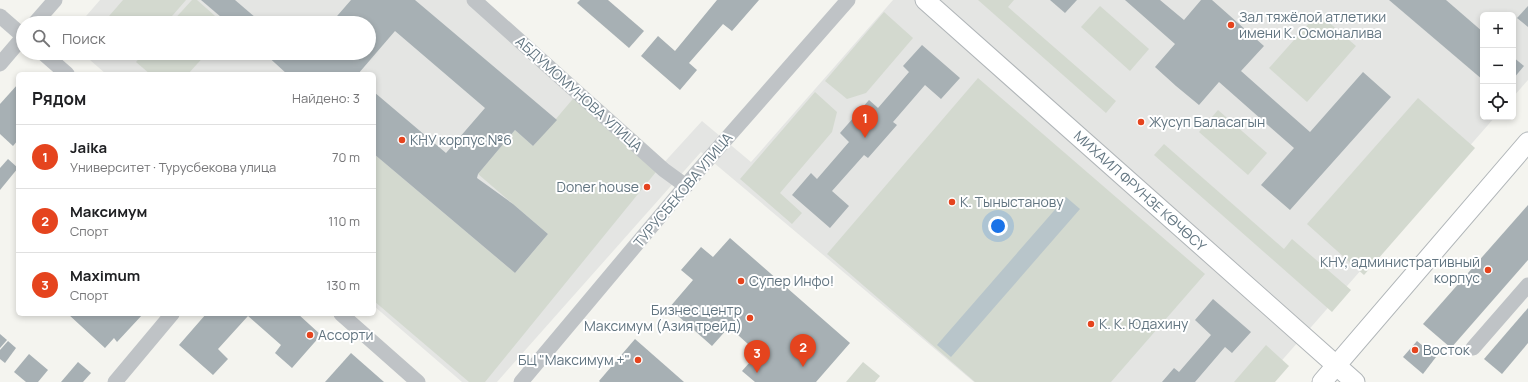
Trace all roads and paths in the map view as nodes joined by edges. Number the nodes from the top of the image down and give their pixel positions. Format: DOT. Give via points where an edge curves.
graph roads {
  1 [pos="55,0"];
  2 [pos="474,0"];
  3 [pos="848,0"];
  4 [pos="925,0"];
  5 [pos="0,16"];
  6 [pos="41,16"];
  7 [pos="16,31"];
  8 [pos="16,45"];
  9 [pos="51,60"];
  10 [pos="0,64"];
  11 [pos="65,72"];
  12 [pos="1528,142"];
  13 [pos="686,186"];
  14 [pos="1528,285"];
  15 [pos="170,316"];
  16 [pos="343,316"];
  17 [pos="1473,348"];
  18 [pos="1336,366"];
  19 [pos="115,382"];
  20 [pos="418,382"];
  21 [pos="521,382"];
  22 [pos="1322,382"];
  23 [pos="1355,382"];
  1 -- 6 [label="street"];
  2 -- 13 [label="street, АБДУМОМУНОВА УЛИЦА" via="664,170"];
  3 -- 13 [label="street, ТУРУСБЕКОВА УЛИЦА"];
  4 -- 18 [label="main road, МИХАИЛ ФРУНЗЕ КӨЧӨСҮ"];
  5 -- 7 [label="street"];
  8 -- 10 [label="street"];
  9 -- 11 [label="street"];
  12 -- 18 [label="main road"];
  13 -- 21 [label="street, ТУРУСБЕКОВА УЛИЦА"];
  14 -- 17 [label="street"];
  15 -- 19 [label="street"];
  16 -- 20 [label="street"];
  18 -- 22 [label="main road"];
  18 -- 23 [label="main road, МИХАИЛ ФРУНЗЕ КӨЧӨСҮ"];
}
